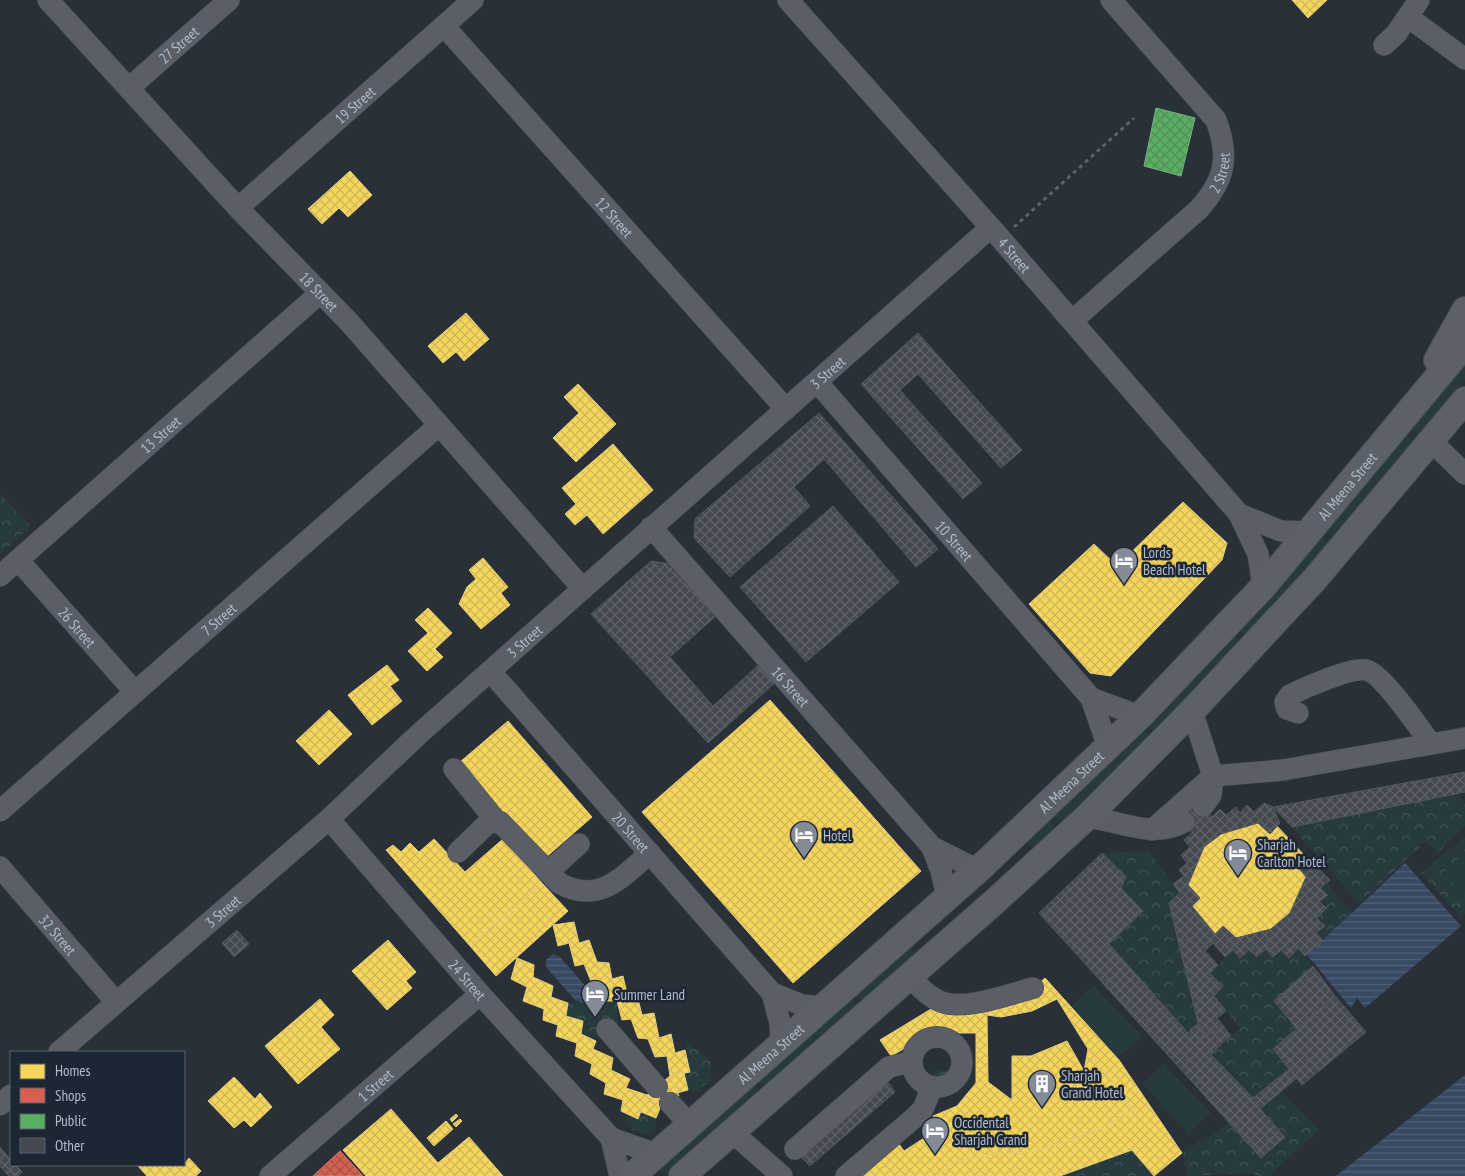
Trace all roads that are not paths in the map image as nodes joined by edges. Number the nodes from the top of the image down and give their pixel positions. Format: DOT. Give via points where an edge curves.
graph roads {
  1 [pos="48,0"];
  2 [pos="230,0"];
  3 [pos="473,0"];
  4 [pos="788,0"];
  5 [pos="1111,0"];
  6 [pos="1413,8"];
  7 [pos="444,26"];
  8 [pos="1384,45"];
  9 [pos="1465,59"];
  10 [pos="129,88"];
  11 [pos="238,208"];
  12 [pos="996,234"];
  13 [pos="320,293"];
  14 [pos="1465,310"];
  15 [pos="1072,321"];
  16 [pos="1465,344"];
  17 [pos="817,382"];
  18 [pos="1465,400"];
  19 [pos="1411,407"];
  20 [pos="786,409"];
  21 [pos="438,426"];
  22 [pos="1431,441"];
  23 [pos="1465,474"];
  24 [pos="1239,514"];
  25 [pos="651,527"];
  26 [pos="1310,532"];
  27 [pos="19,561"];
  28 [pos="0,576"];
  29 [pos="1263,587"];
  30 [pos="583,589"];
  31 [pos="490,671"];
  32 [pos="135,692"];
  33 [pos="1091,698"];
  34 [pos="1192,711"];
  35 [pos="1298,713"];
  36 [pos="1140,716"];
  37 [pos="1465,738"];
  38 [pos="1432,744"];
  39 [pos="1108,747"];
  40 [pos="454,769"];
  41 [pos="1213,776"];
  42 [pos="1203,806"];
  43 [pos="0,811"];
  44 [pos="1087,816"];
  45 [pos="329,819"];
  46 [pos="496,821"];
  47 [pos="1184,822"];
  48 [pos="1152,830"];
  49 [pos="1007,842"];
  50 [pos="580,844"];
  51 [pos="932,847"];
  52 [pos="458,852"];
  53 [pos="650,853"];
  54 [pos="0,867"];
  55 [pos="978,870"];
  56 [pos="548,872"];
  57 [pos="947,896"];
  58 [pos="966,926"];
  59 [pos="908,976"];
  60 [pos="1033,988"];
  61 [pos="772,993"];
  62 [pos="480,994"];
  63 [pos="116,1002"];
  64 [pos="822,1007"];
  65 [pos="607,1029"];
  66 [pos="781,1044"];
  67 [pos="60,1051"];
  68 [pos="911,1062"];
  69 [pos="932,1087"];
  70 [pos="10,1096"];
  71 [pos="0,1104"];
  72 [pos="690,1125"];
  73 [pos="732,1132"];
  74 [pos="611,1138"];
  75 [pos="795,1149"];
  76 [pos="656,1154"];
  77 [pos="694,1172"];
  78 [pos="270,1176"];
  79 [pos="620,1176"];
  80 [pos="632,1176"];
  81 [pos="782,1176"];
  82 [pos="846,1176"];
  1 -- 10 [label="street, 18 Street"];
  2 -- 10 [label="street, 27 Street"];
  3 -- 7 [label="street, 19 Street"];
  4 -- 12 [label="street, 4 Street"];
  5 -- 15 [label="street, 2 Street" via="1210,112 1223,139 1224,158 1221,177 1200,209"];
  6 -- 8 [label="street"];
  6 -- 9 [label="street"];
  7 -- 11 [label="street, 19 Street"];
  7 -- 20 [label="street, 12 Street"];
  10 -- 11 [label="street, 18 Street"];
  11 -- 13 [label="street, 18 Street"];
  12 -- 15 [label="street, 4 Street"];
  12 -- 17 [label="street, 3 Street"];
  13 -- 21 [label="street, 18 Street"];
  13 -- 27 [label="street, 13 Street"];
  14 -- 19 [label="main road"];
  15 -- 24 [label="street, 4 Street"];
  16 -- 19 [label="main road, Al Meena Street"];
  17 -- 20 [label="street, 3 Street"];
  17 -- 33 [label="street, 10 Street"];
  18 -- 22 [label="main road"];
  19 -- 26 [label="main road, Al Meena Street"];
  20 -- 25 [label="street, 3 Street"];
  21 -- 30 [label="street, 18 Street"];
  21 -- 32 [label="street, 7 Street"];
  22 -- 23 [label="street"];
  22 -- 34 [label="main road" via="1315,579"];
  24 -- 26 [label="street, 4 Street" via="1281,531"];
  24 -- 29 [label="street, 4 Street" via="1258,554"];
  25 -- 30 [label="street, 3 Street"];
  25 -- 51 [label="street, 16 Street"];
  26 -- 29 [label="main road, Al Meena Street"];
  27 -- 28 [label="street, 13 Street"];
  27 -- 32 [label="street, 26 Street"];
  29 -- 36 [label="main road, Al Meena Street"];
  30 -- 31 [label="street, 3 Street"];
  31 -- 45 [label="street, 3 Street"];
  31 -- 53 [label="street, 20 Street"];
  32 -- 43 [label="street, 7 Street"];
  33 -- 36 [label="street, 10 Street"];
  33 -- 39 [label="street, 10 Street"];
  34 -- 41 [label="street"];
  34 -- 44 [label="main road"];
  35 -- 38 [label="street" via="1287,710 1285,702 1290,695 1353,671 1367,670 1378,677"];
  36 -- 39 [label="main road, Al Meena Street"];
  37 -- 38 [label="street"];
  38 -- 41 [label="street" via="1283,770"];
  39 -- 49 [label="main road, Al Meena Street"];
  40 -- 46 [label="street"];
  41 -- 42 [label="street" via="1211,795"];
  41 -- 48 [label="street"];
  44 -- 48 [label="street"];
  44 -- 58 [label="main road"];
  45 -- 62 [label="street, 24 Street"];
  45 -- 63 [label="street, 3 Street"];
  46 -- 52 [label="street" via="488,823"];
  46 -- 56 [label="street" via="504,825"];
  47 -- 48 [label="street" via="1169,829"];
  49 -- 55 [label="main road, Al Meena Street"];
  49 -- 58 [label="main road" via="1014,850 1014,860 974,899 968,909"];
  50 -- 56 [label="street"];
  51 -- 55 [label="street, 16 Street"];
  51 -- 57 [label="street, 16 Street"];
  53 -- 56 [label="street" via="599,891 568,888"];
  53 -- 61 [label="street, 20 Street"];
  54 -- 63 [label="street, 32 Street"];
  55 -- 57 [label="main road, Al Meena Street"];
  57 -- 64 [label="main road, Al Meena Street"];
  58 -- 59 [label="main road"];
  59 -- 60 [label="street" via="940,1002 952,1006"];
  59 -- 73 [label="main road"];
  61 -- 64 [label="street, 20 Street" via="802,1006"];
  61 -- 66 [label="street, 20 Street" via="780,1023"];
  62 -- 74 [label="street, 24 Street"];
  62 -- 78 [label="street, 1 Street"];
  63 -- 67 [label="street, 3 Street"];
  64 -- 66 [label="main road, Al Meena Street"];
  65 -- 72 [label="street"];
  66 -- 72 [label="main road, Al Meena Street"];
  68 -- 69 [label="street" via="917,1078"];
  68 -- 69 [label="street" via="917,1045 932,1037 949,1040 956,1046 961,1053 961,1070 949,1084"];
  68 -- 75 [label="street" via="889,1067"];
  69 -- 82 [label="street" via="919,1113"];
  70 -- 71 [label="street"];
  72 -- 76 [label="main road, Al Meena Street"];
  73 -- 77 [label="main road"];
  73 -- 81 [label="street"];
  74 -- 76 [label="street, 24 Street"];
  74 -- 79 [label="street, 24 Street"];
  76 -- 80 [label="main road, Al Meena Street"];
}
